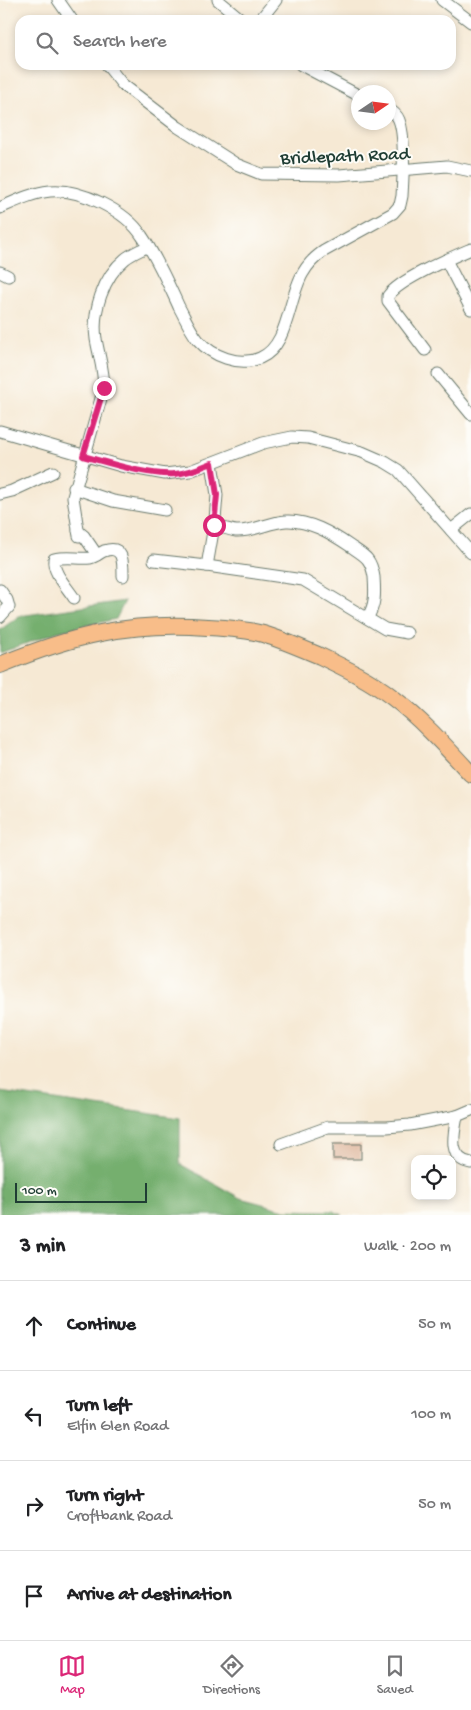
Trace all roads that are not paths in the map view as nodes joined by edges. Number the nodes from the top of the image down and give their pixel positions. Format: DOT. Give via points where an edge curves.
graph roads {
  1 [pos="58,0"];
  2 [pos="218,0"];
  3 [pos="276,0"];
  4 [pos="442,0"];
  5 [pos="68,15"];
  6 [pos="236,15"];
  7 [pos="264,15"];
  8 [pos="471,22"];
  9 [pos="110,70"];
  10 [pos="310,70"];
  11 [pos="351,91"];
  12 [pos="396,115"];
  13 [pos="402,169"];
  14 [pos="471,170"];
  15 [pos="0,208"];
  16 [pos="148,246"];
  17 [pos="471,249"];
  18 [pos="446,260"];
  19 [pos="471,309"];
  20 [pos="425,350"];
  21 [pos="438,374"];
  22 [pos="471,414"];
  23 [pos="0,431"];
  24 [pos="83,456"];
  25 [pos="212,463"];
  26 [pos="53,472"];
  27 [pos="74,488"];
  28 [pos="0,494"];
  29 [pos="166,510"];
  30 [pos="471,514"];
  31 [pos="214,525"];
  32 [pos="451,530"];
  33 [pos="471,553"];
  34 [pos="97,555"];
  35 [pos="154,560"];
  36 [pos="207,566"];
  37 [pos="123,576"];
  38 [pos="0,590"];
  39 [pos="74,598"];
  40 [pos="0,617"];
  41 [pos="367,618"];
  42 [pos="407,633"];
  43 [pos="0,665"];
  44 [pos="471,774"];
  45 [pos="471,1110"];
  46 [pos="457,1116"];
  47 [pos="281,1144"];
  48 [pos="471,1163"];
  1 -- 5 [label="street"];
  2 -- 6 [label="street"];
  3 -- 7 [label="street"];
  4 -- 8 [label="street"];
  9 -- 13 [label="street, Bridlepath Road" via="122,84 178,127 236,164 261,174 339,175"];
  10 -- 11 [label="street"];
  12 -- 13 [label="street" via="402,139"];
  13 -- 14 [label="street, Bridlepath Road" via="447,166"];
  13 -- 16 [label="street" via="400,205 393,213 324,251 311,262 296,287 281,338 261,358 246,362 229,359 211,351 198,340"];
  15 -- 16 [label="street" via="35,194 50,191 74,193 122,216 141,234"];
  16 -- 24 [label="street" via="125,259 101,295 95,323 104,388"];
  17 -- 18 [label="street"];
  18 -- 19 [label="street"];
  18 -- 20 [label="street" via="402,284 388,296 388,301"];
  21 -- 22 [label="street"];
  23 -- 24 [label="street"];
  24 -- 25 [label="street" via="165,474 190,471"];
  24 -- 27 [label="street"];
  25 -- 31 [label="street" via="217,495"];
  25 -- 32 [label="street" via="292,437 362,452 398,470"];
  26 -- 28 [label="street"];
  27 -- 29 [label="street" via="113,500"];
  27 -- 34 [label="street" via="79,534"];
  30 -- 32 [label="street"];
  31 -- 36 [label="street"];
  31 -- 41 [label="street" via="236,531 285,521 298,522 339,538 371,563 375,601"];
  32 -- 33 [label="street"];
  34 -- 37 [label="street" via="111,549 117,551 123,558"];
  34 -- 39 [label="street" via="54,560 56,571"];
  35 -- 36 [label="street"];
  36 -- 41 [label="street" via="303,580"];
  38 -- 40 [label="street" via="9,607"];
  41 -- 42 [label="street" via="385,628"];
  43 -- 44 [label="highway" via="61,642 126,628 194,626 262,634 298,646 369,681 415,717"];
  45 -- 46 [label="street"];
  46 -- 47 [label="street" via="410,1126 328,1127"];
  46 -- 48 [label="street" via="453,1137 455,1152 461,1160"];
}
